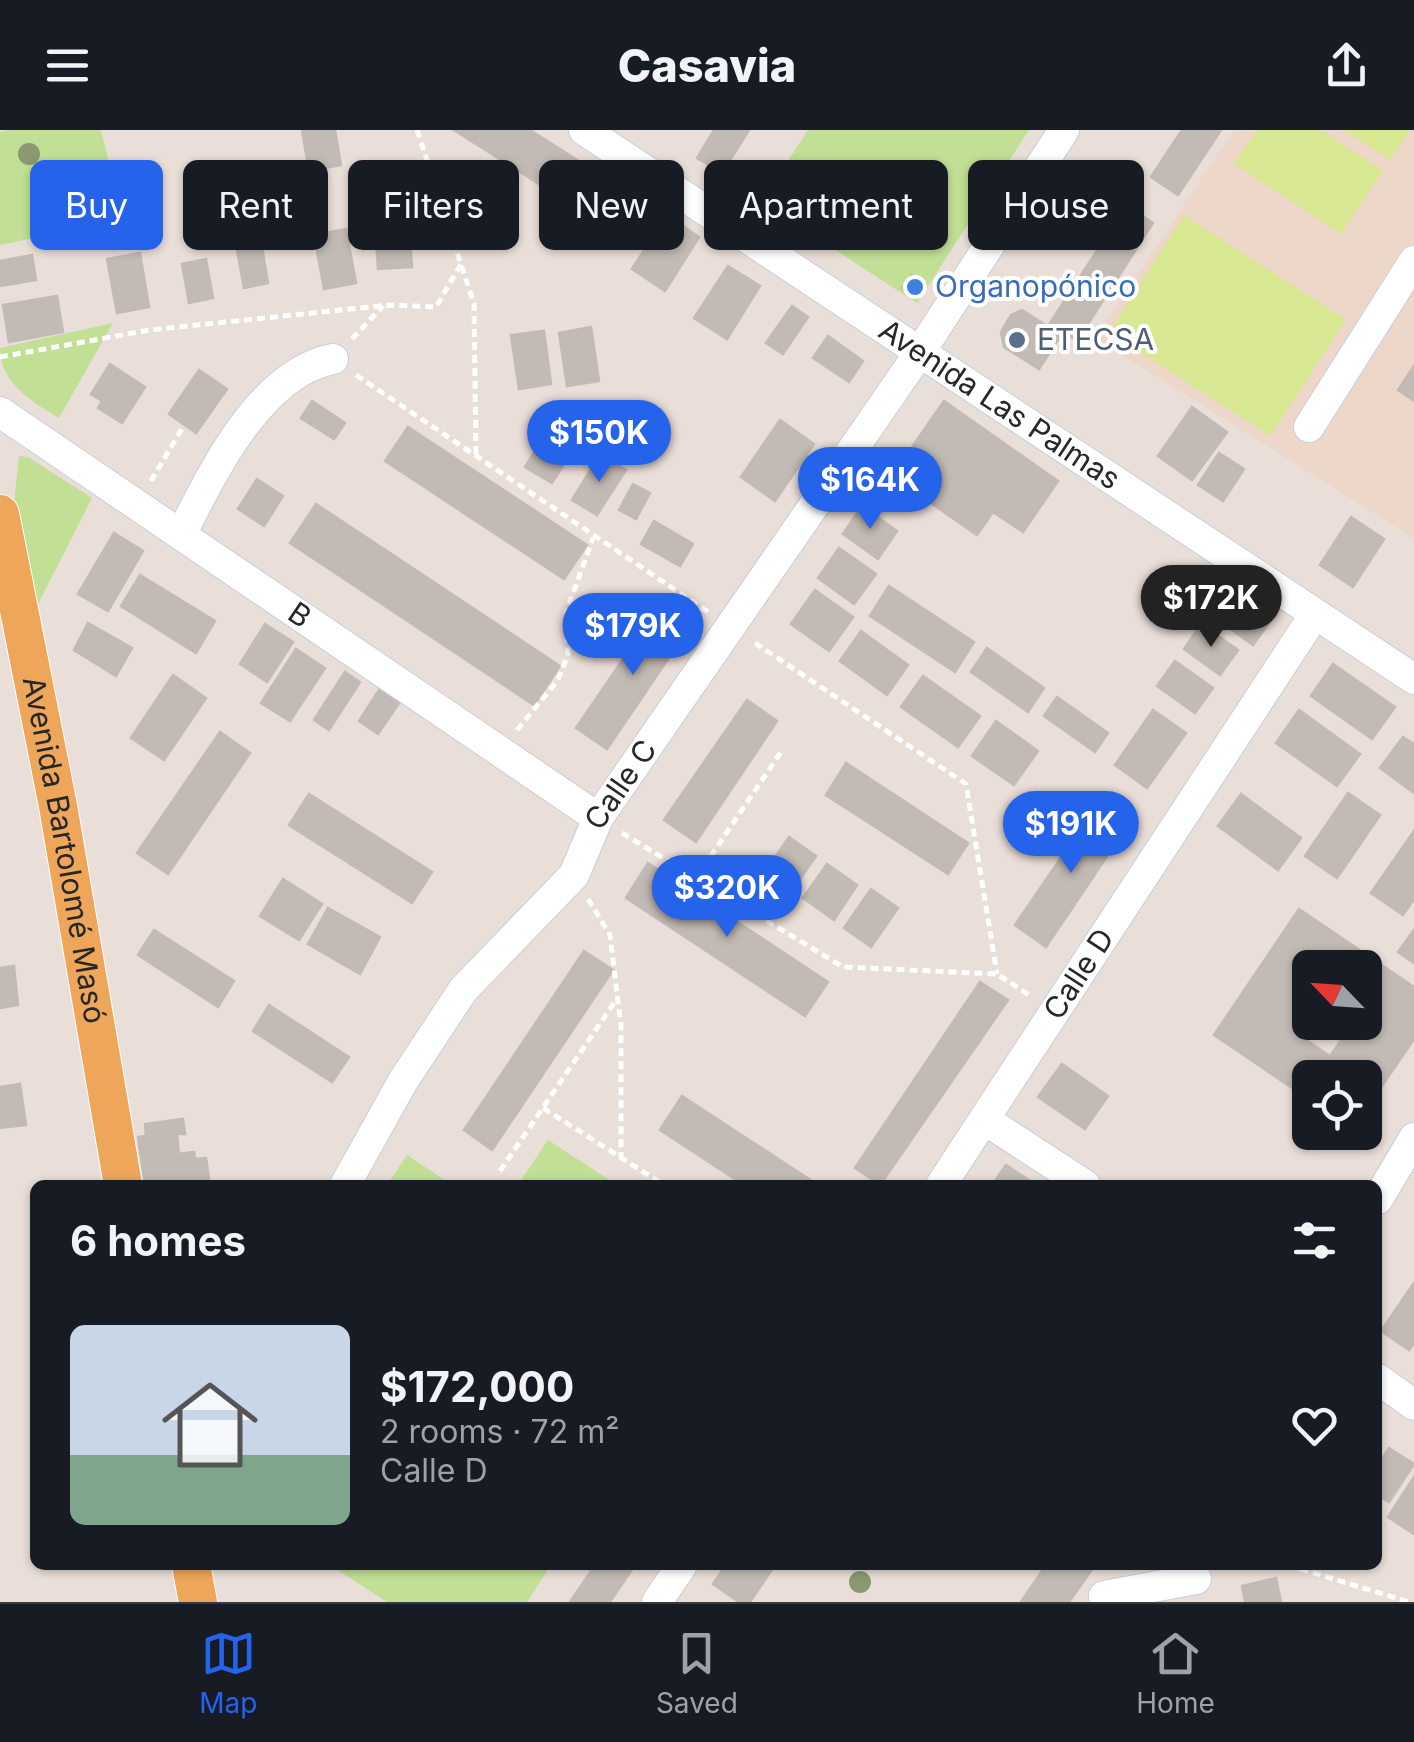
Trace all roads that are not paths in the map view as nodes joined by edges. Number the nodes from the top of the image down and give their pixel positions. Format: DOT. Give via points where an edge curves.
graph roads {
  1 [pos="584,130"];
  2 [pos="1064,130"];
  3 [pos="619,139"];
  4 [pos="1414,260"];
  5 [pos="920,352"];
  6 [pos="333,359"];
  7 [pos="0,412"];
  8 [pos="1309,427"];
  9 [pos="0,514"];
  10 [pos="180,534"];
  11 [pos="1314,614"];
  12 [pos="1414,679"];
  13 [pos="598,818"];
  14 [pos="986,1120"];
  15 [pos="1414,1138"];
  16 [pos="122,1180"];
  17 [pos="347,1180"];
  18 [pos="944,1180"];
  19 [pos="1077,1180"];
  20 [pos="1382,1192"];
  21 [pos="1382,1382"];
  22 [pos="1414,1405"];
  23 [pos="192,1570"];
  24 [pos="679,1570"];
  25 [pos="1122,1570"];
  26 [pos="1196,1582"];
  27 [pos="1102,1599"];
  28 [pos="198,1602"];
  29 [pos="657,1602"];
  1 -- 3 [label="street, Avenida Las Palmas"];
  2 -- 5 [label="street, Calle C"];
  3 -- 5 [label="street, Avenida Las Palmas"];
  4 -- 8 [label="street"];
  5 -- 11 [label="street, Avenida Las Palmas"];
  5 -- 13 [label="street, Calle C"];
  6 -- 10 [label="street" via="306,364 287,379 223,452"];
  7 -- 10 [label="street, B"];
  9 -- 16 [label="main road, Avenida Bartolomé Masó"];
  10 -- 13 [label="street, B"];
  11 -- 12 [label="street, Avenida Las Palmas"];
  11 -- 14 [label="street, Calle D"];
  13 -- 17 [label="street, Calle C" via="574,875 464,990"];
  14 -- 18 [label="street, Calle D"];
  14 -- 19 [label="street"];
  15 -- 20 [label="street"];
  21 -- 22 [label="street"];
  23 -- 28 [label="main road"];
  24 -- 29 [label="street"];
  25 -- 27 [label="street"];
  26 -- 27 [label="street"];
}
